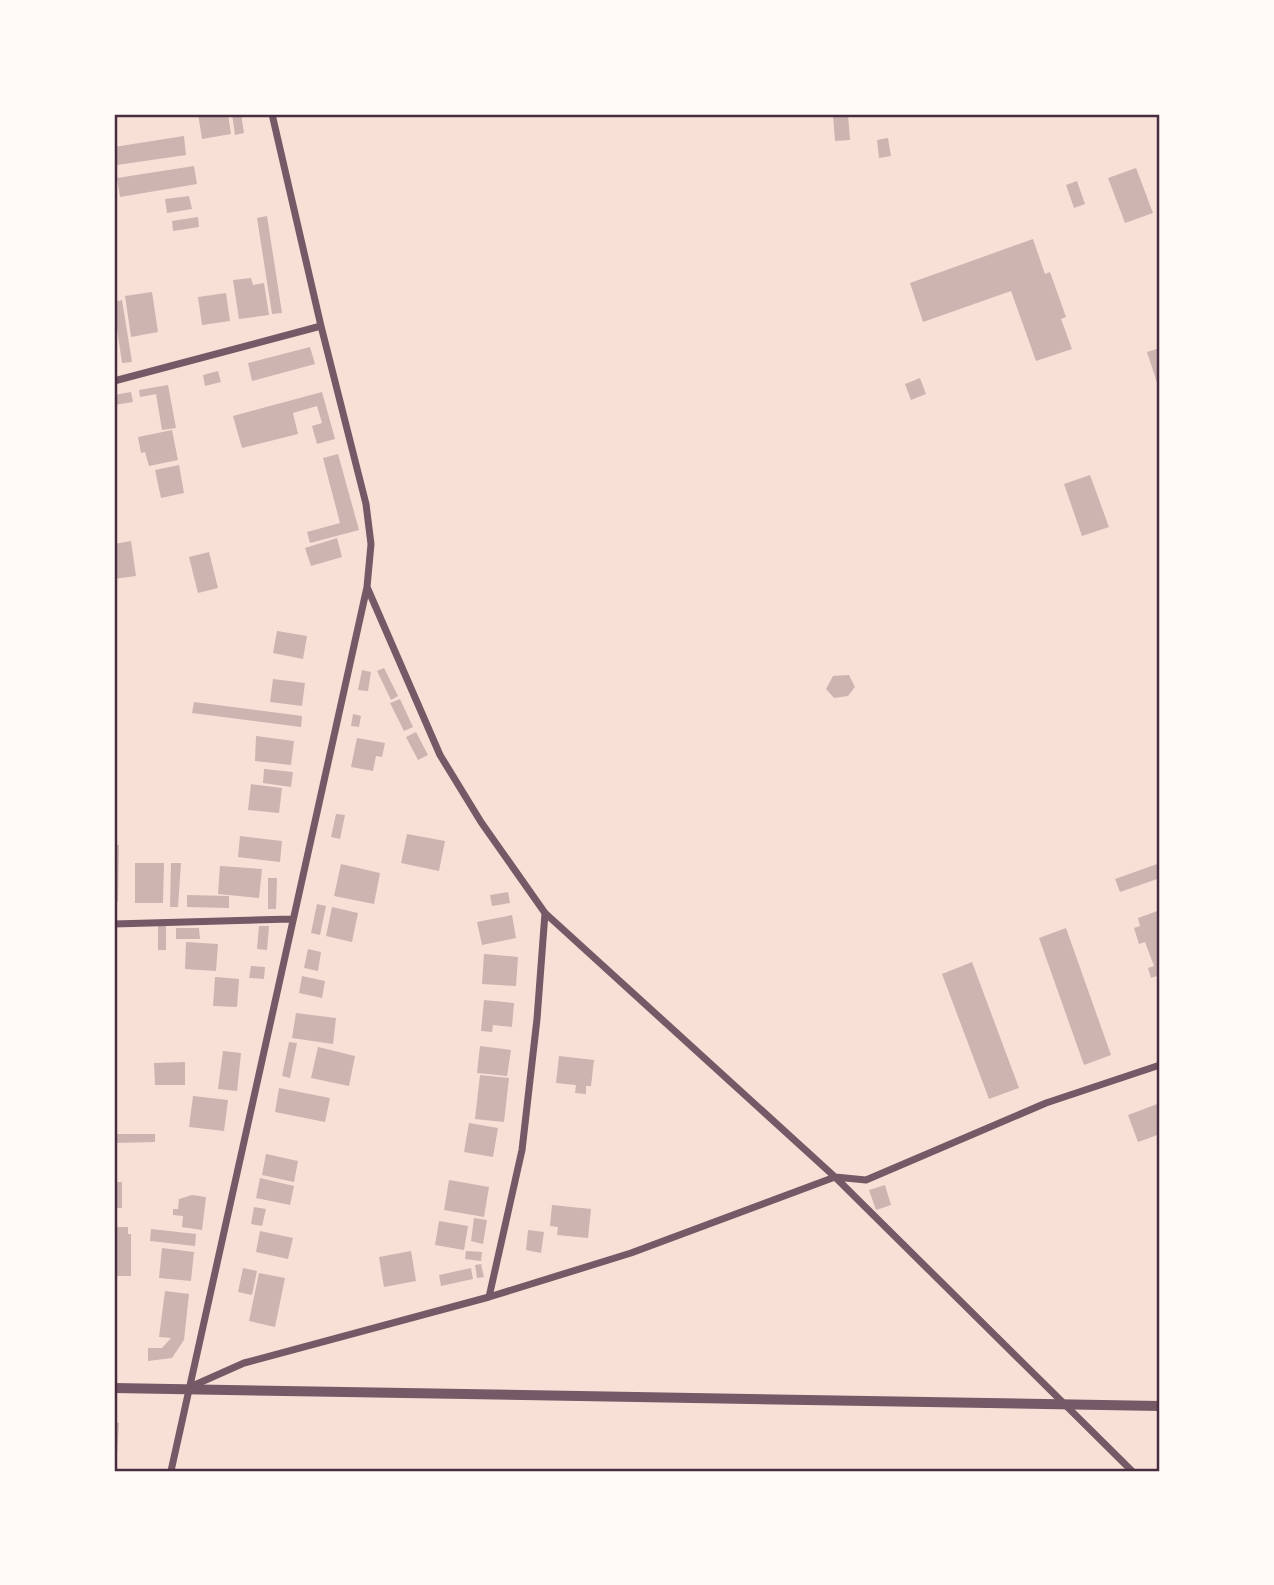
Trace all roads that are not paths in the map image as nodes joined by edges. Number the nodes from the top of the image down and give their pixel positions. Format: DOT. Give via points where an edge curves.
graph roads {
  1 [pos="273,115"];
  2 [pos="321,326"];
  3 [pos="114,381"];
  4 [pos="367,587"];
  5 [pos="545,913"];
  6 [pos="292,919"];
  7 [pos="114,923"];
  8 [pos="1160,1065"];
  9 [pos="835,1177"];
  10 [pos="489,1297"];
  11 [pos="190,1387"];
  12 [pos="114,1388"];
  13 [pos="1065,1405"];
  14 [pos="1160,1406"];
  15 [pos="172,1471"];
  16 [pos="1132,1471"];
  1 -- 2 [label="street"];
  2 -- 3 [label="street"];
  2 -- 4 [label="street" via="366,504 372,544"];
  4 -- 5 [label="street" via="440,755"];
  4 -- 6 [label="street"];
  5 -- 9 [label="street"];
  5 -- 10 [label="street" via="522,1150"];
  6 -- 7 [label="street"];
  6 -- 11 [label="street"];
  8 -- 9 [label="street" via="1046,1102 866,1180"];
  9 -- 10 [label="street" via="631,1253"];
  9 -- 13 [label="street"];
  10 -- 11 [label="street" via="244,1363"];
  11 -- 12 [label="street"];
  11 -- 13 [label="street"];
  11 -- 15 [label="street"];
  13 -- 14 [label="street"];
  13 -- 16 [label="street"];
}
